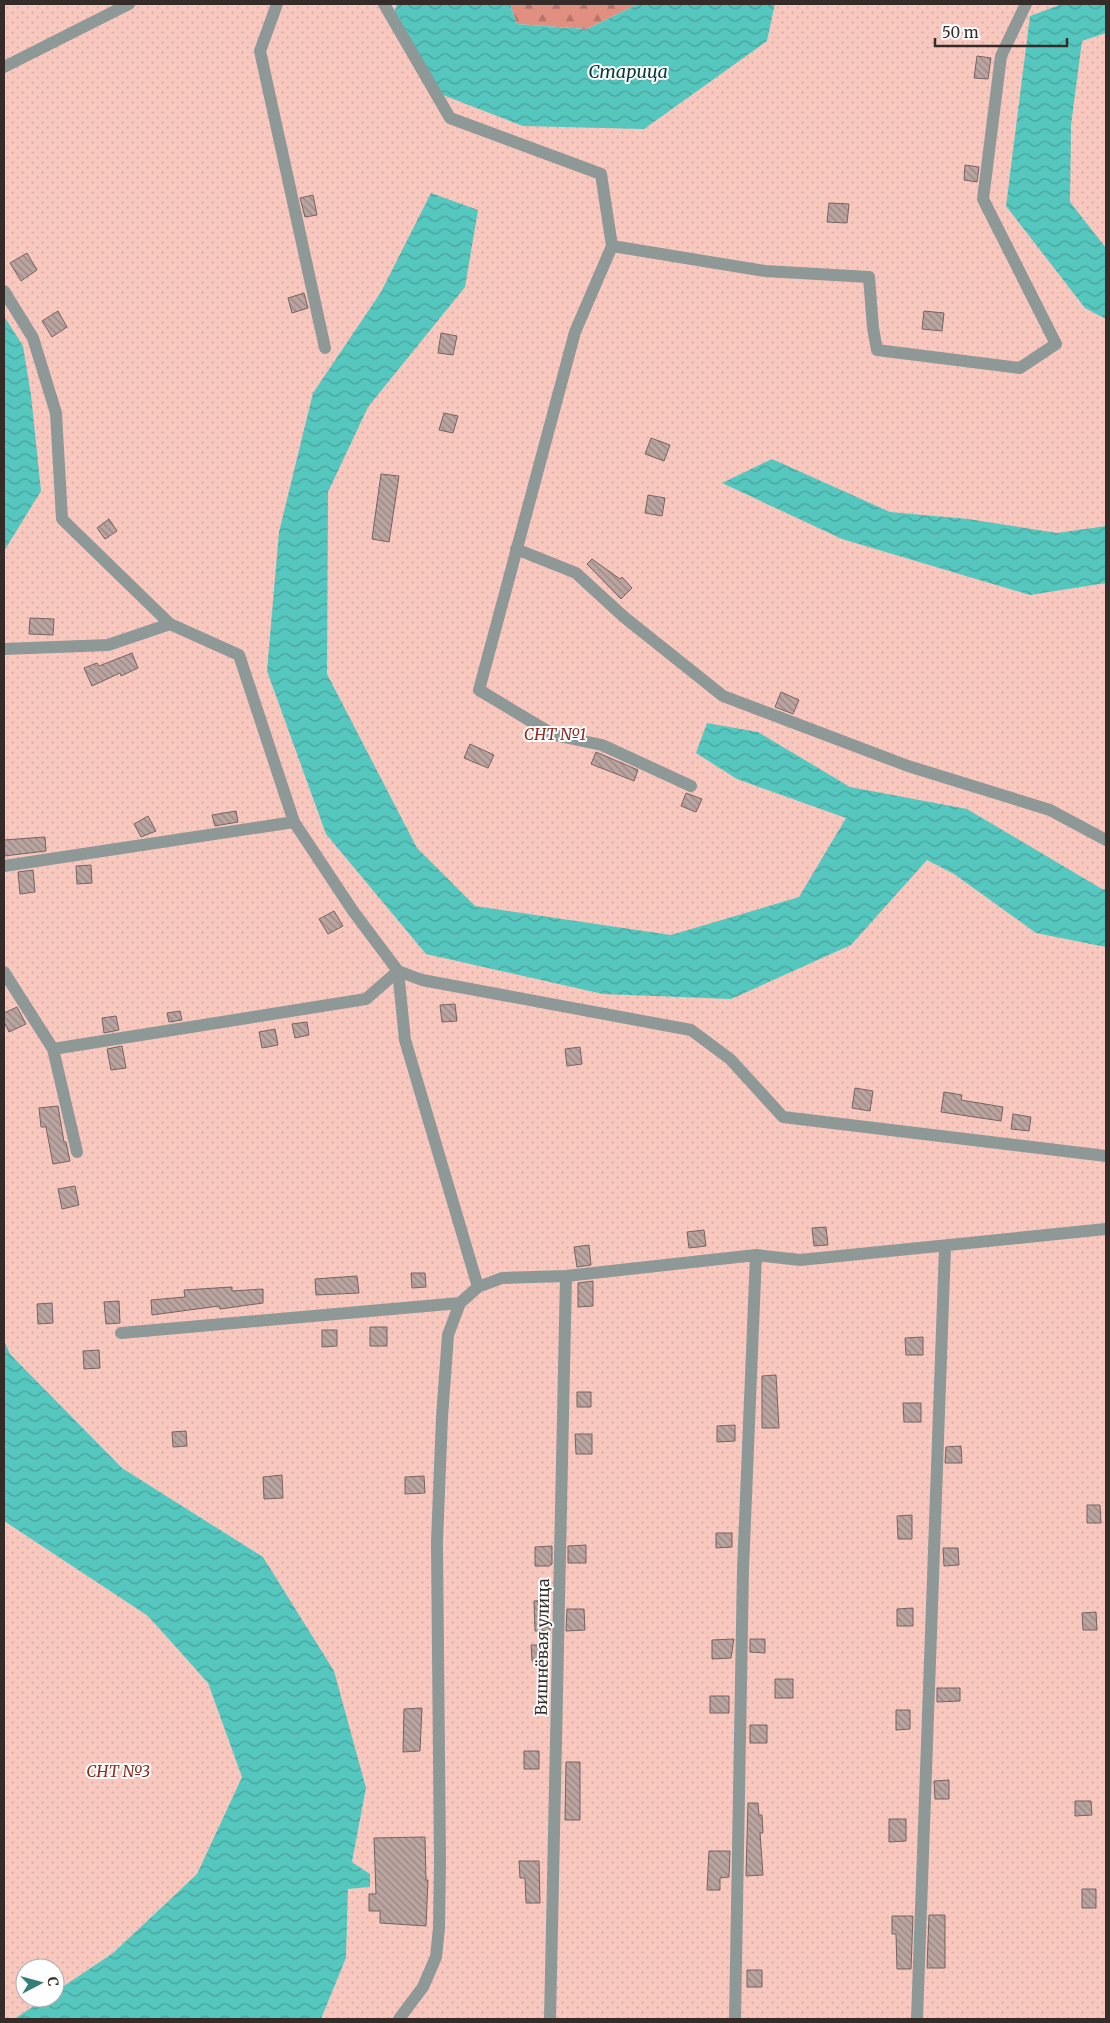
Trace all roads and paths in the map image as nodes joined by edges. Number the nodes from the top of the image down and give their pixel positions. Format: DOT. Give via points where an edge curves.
graph roads {
  1 [pos="129,4"];
  2 [pos="277,4"];
  3 [pos="384,4"];
  4 [pos="1026,4"];
  5 [pos="4,67"];
  6 [pos="612,246"];
  7 [pos="4,291"];
  8 [pos="325,348"];
  9 [pos="516,549"];
  10 [pos="170,624"];
  11 [pos="4,648"];
  12 [pos="691,786"];
  13 [pos="294,822"];
  14 [pos="1106,840"];
  15 [pos="4,866"];
  16 [pos="398,971"];
  17 [pos="4,972"];
  18 [pos="53,1049"];
  19 [pos="77,1152"];
  20 [pos="1106,1156"];
  21 [pos="1106,1229"];
  22 [pos="945,1247"];
  23 [pos="756,1256"];
  24 [pos="566,1276"];
  25 [pos="478,1287"];
  26 [pos="460,1303"];
  27 [pos="121,1333"];
  28 [pos="399,2019"];
  29 [pos="550,2019"];
  30 [pos="735,2019"];
  31 [pos="917,2019"];
  1 -- 5 [label="street"];
  2 -- 8 [label="street" via="260,51"];
  3 -- 6 [label="street" via="450,118 601,174"];
  4 -- 6 [label="street" via="1000,56 983,199 1056,344 1020,368 877,350 869,277 765,271"];
  6 -- 9 [label="street" via="575,332"];
  7 -- 10 [label="street" via="33,338 56,414 62,519"];
  9 -- 12 [label="street" via="479,690 554,735 602,745"];
  9 -- 14 [label="street" via="576,573 624,617 723,696 908,766 1050,810"];
  10 -- 11 [label="street" via="108,645"];
  10 -- 13 [label="street" via="239,656"];
  13 -- 15 [label="street"];
  13 -- 16 [label="street" via="352,911"];
  16 -- 18 [label="street" via="366,999"];
  16 -- 20 [label="street" via="422,980 691,1030 730,1059 783,1118"];
  16 -- 25 [label="street" via="405,1040"];
  17 -- 18 [label="street"];
  18 -- 19 [label="street"];
  21 -- 22 [label="street"];
  22 -- 23 [label="street" via="800,1260"];
  22 -- 31 [label="street"];
  23 -- 24 [label="street"];
  23 -- 30 [label="street" via="743,1569"];
  24 -- 25 [label="street" via="502,1278"];
  24 -- 29 [label="street, Вишнёвая улица"];
  25 -- 26 [label="street"];
  26 -- 27 [label="street"];
  26 -- 28 [label="street" via="448,1335 437,1542 439,1928 436,1957 424,1987"];
}
